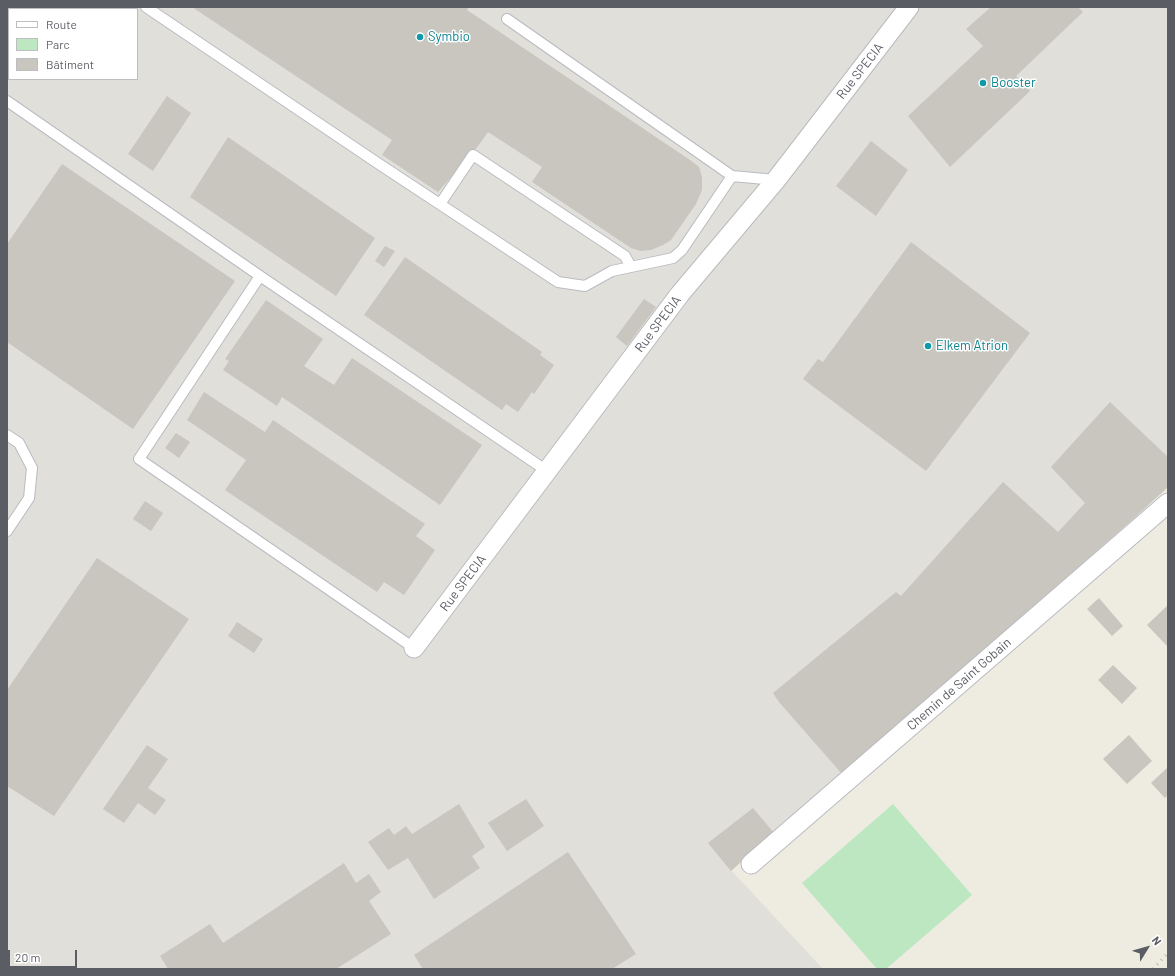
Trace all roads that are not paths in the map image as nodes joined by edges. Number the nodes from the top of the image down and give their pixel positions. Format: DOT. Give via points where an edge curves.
graph roads {
  1 [pos="146,7"];
  2 [pos="909,7"];
  3 [pos="507,19"];
  4 [pos="7,101"];
  5 [pos="732,176"];
  6 [pos="776,180"];
  7 [pos="440,204"];
  8 [pos="631,267"];
  9 [pos="260,276"];
  10 [pos="7,435"];
  11 [pos="547,471"];
  12 [pos="1168,504"];
  13 [pos="7,531"];
  14 [pos="414,648"];
  15 [pos="751,864"];
  1 -- 7 [label="lane"];
  2 -- 6 [label="street, Rue SPECIA"];
  3 -- 5 [label="lane"];
  4 -- 9 [label="lane"];
  5 -- 6 [label="lane"];
  5 -- 8 [label="lane" via="682,250 673,258"];
  6 -- 11 [label="street, Rue SPECIA" via="680,294"];
  7 -- 8 [label="lane" via="558,282 585,286 612,271"];
  7 -- 8 [label="lane" via="473,155 625,256"];
  9 -- 11 [label="lane"];
  9 -- 14 [label="lane" via="139,459"];
  10 -- 13 [label="lane" via="19,443 32,468 29,498"];
  11 -- 14 [label="street, Rue SPECIA"];
  12 -- 15 [label="street, Chemin de Saint Gobain"];
}
